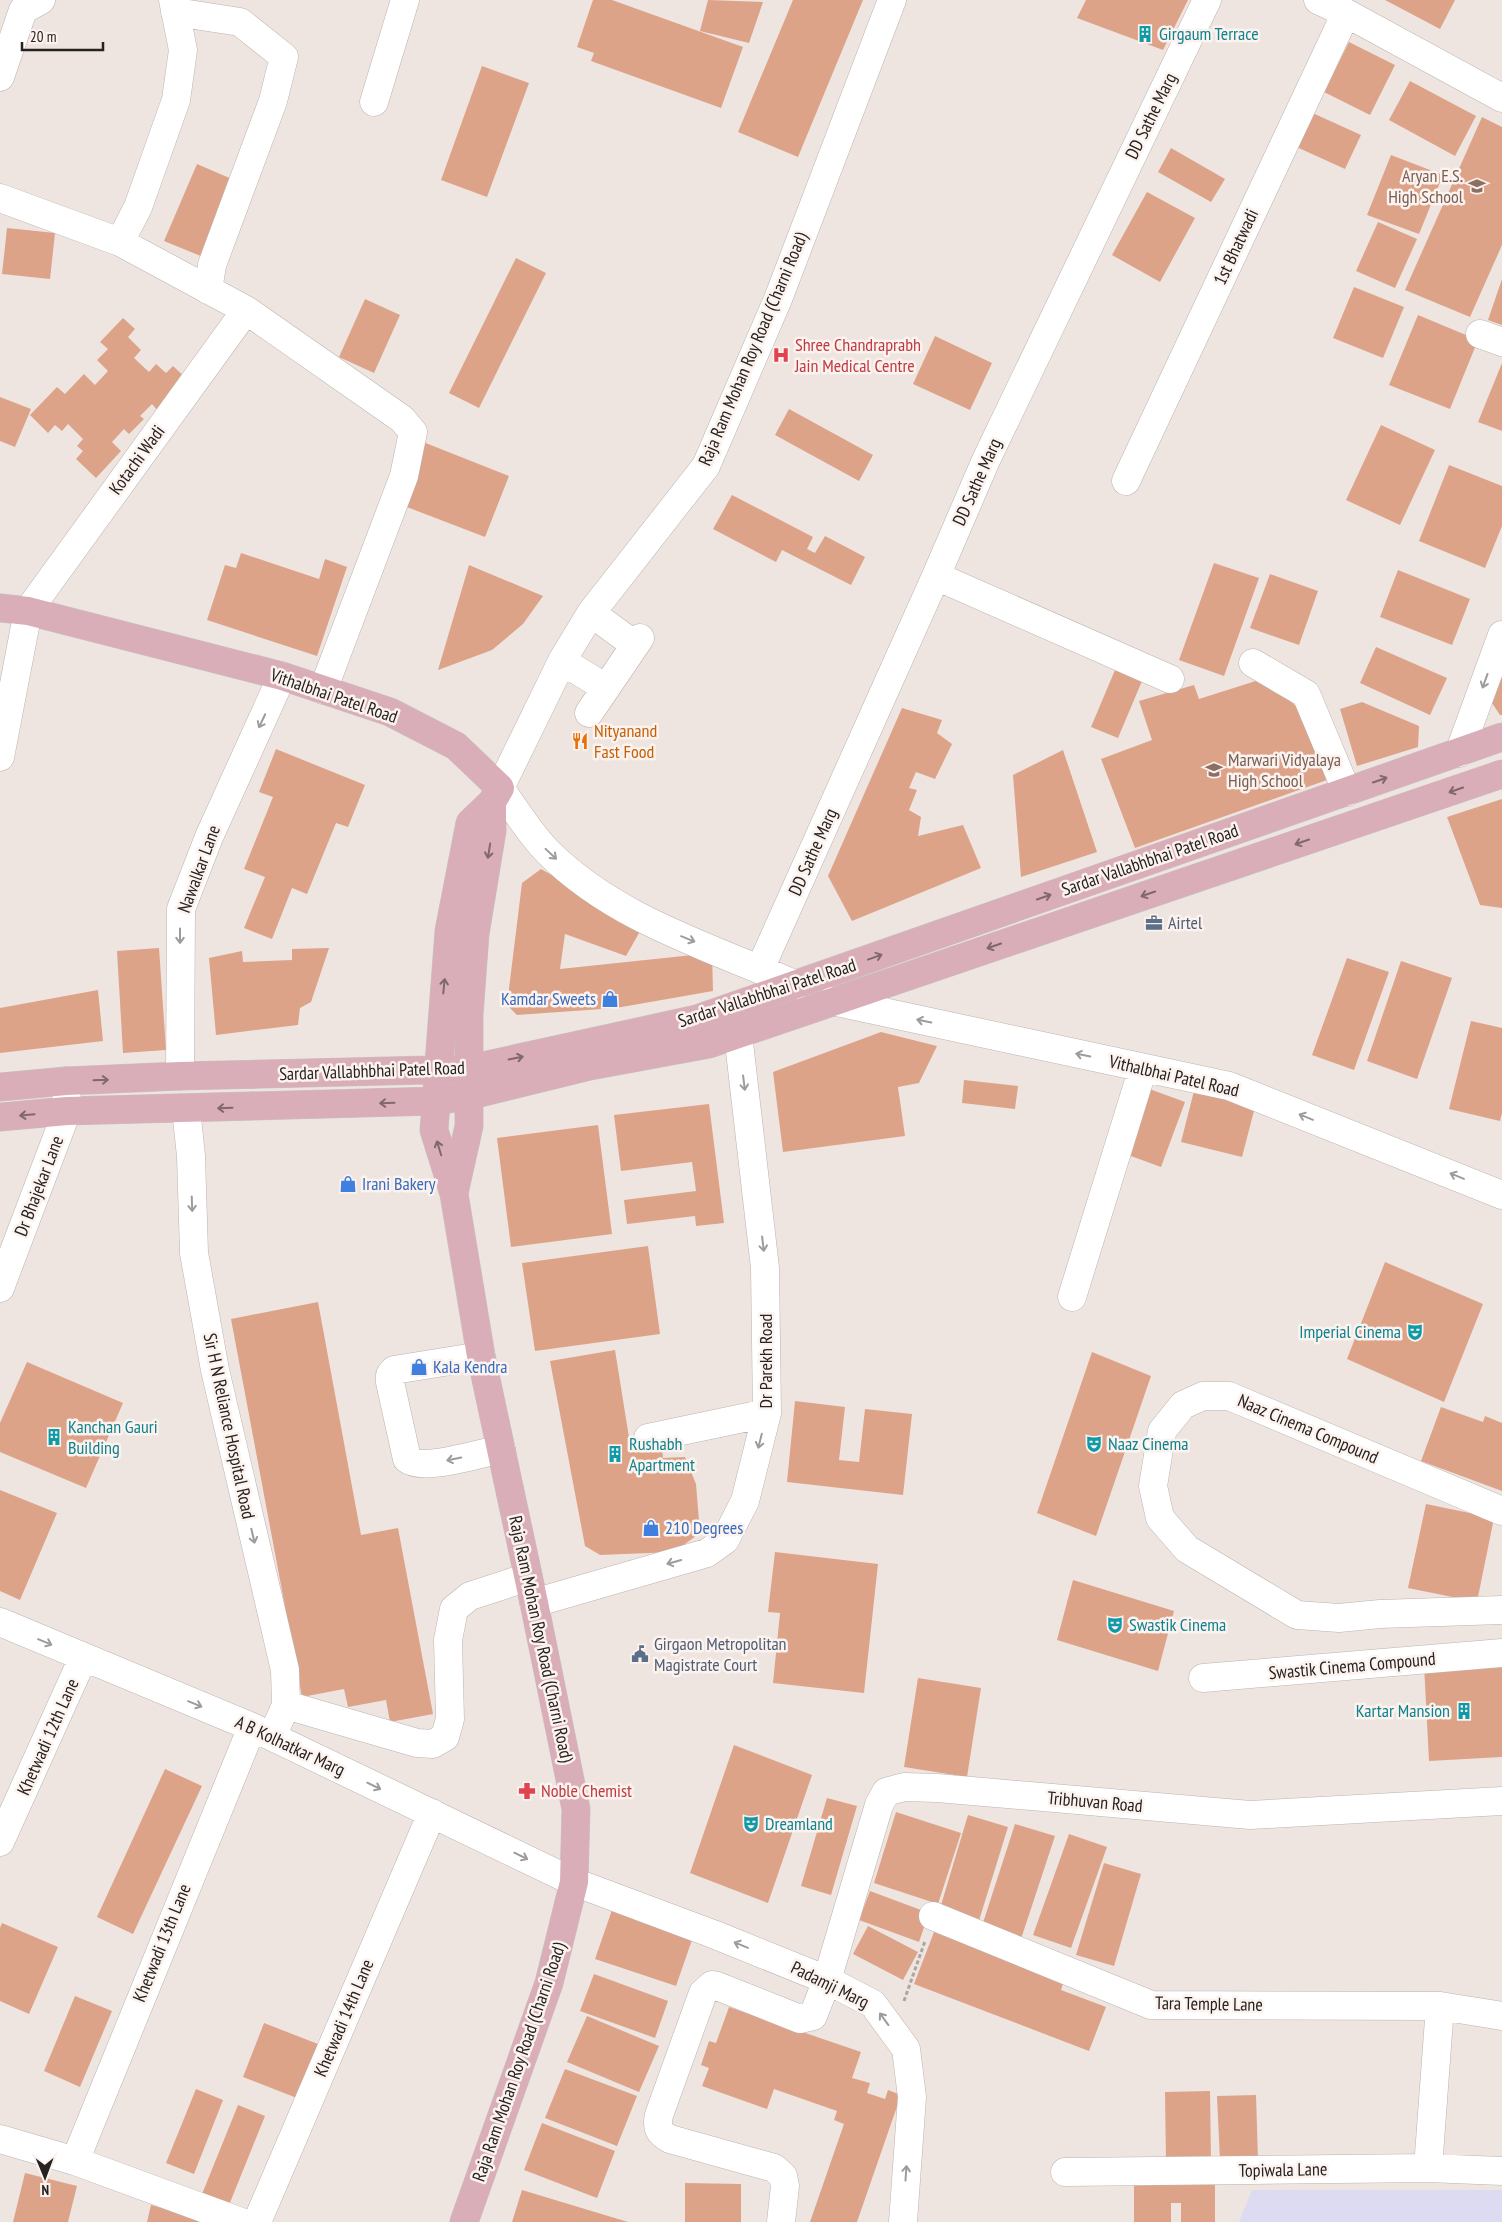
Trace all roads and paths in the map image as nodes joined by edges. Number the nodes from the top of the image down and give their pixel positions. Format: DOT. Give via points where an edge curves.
graph roads {
  1 [pos="42,0"];
  2 [pos="405,0"];
  3 [pos="892,0"];
  4 [pos="1207,0"];
  5 [pos="1318,0"];
  6 [pos="174,6"];
  7 [pos="1346,13"];
  8 [pos="0,77"];
  9 [pos="1502,98"];
  10 [pos="374,102"];
  11 [pos="0,198"];
  12 [pos="120,242"];
  13 [pos="208,290"];
  14 [pos="246,310"];
  15 [pos="1126,481"];
  16 [pos="936,576"];
  17 [pos="0,608"];
  18 [pos="28,611"];
  19 [pos="591,613"];
  20 [pos="1502,635"];
  21 [pos="562,661"];
  22 [pos="1253,663"];
  23 [pos="282,676"];
  24 [pos="1170,679"];
  25 [pos="606,688"];
  26 [pos="323,690"];
  27 [pos="588,713"];
  28 [pos="1502,737"];
  29 [pos="1459,752"];
  30 [pos="0,757"];
  31 [pos="1502,774"];
  32 [pos="1347,792"];
  33 [pos="496,795"];
  34 [pos="462,933"];
  35 [pos="760,969"];
  36 [pos="796,985"];
  37 [pos="832,1001"];
  38 [pos="738,1034"];
  39 [pos="469,1068"];
  40 [pos="1143,1068"];
  41 [pos="438,1070"];
  42 [pos="180,1076"];
  43 [pos="66,1081"];
  44 [pos="0,1087"];
  45 [pos="468,1096"];
  46 [pos="436,1101"];
  47 [pos="186,1109"];
  48 [pos="68,1111"];
  49 [pos="0,1117"];
  50 [pos="454,1194"];
  51 [pos="1502,1195"];
  52 [pos="0,1288"];
  53 [pos="1072,1297"];
  54 [pos="481,1356"];
  55 [pos="767,1413"];
  56 [pos="648,1438"];
  57 [pos="501,1449"];
  58 [pos="1502,1510"];
  59 [pos="528,1577"];
  60 [pos="534,1603"];
  61 [pos="1502,1610"];
  62 [pos="0,1622"];
  63 [pos="1502,1653"];
  64 [pos="83,1658"];
  65 [pos="1203,1678"];
  66 [pos="286,1704"];
  67 [pos="262,1732"];
  68 [pos="1502,1801"];
  69 [pos="432,1813"];
  70 [pos="0,1842"];
  71 [pos="574,1882"];
  72 [pos="933,1916"];
  73 [pos="827,1980"];
  74 [pos="873,2004"];
  75 [pos="1440,2006"];
  76 [pos="1502,2016"];
  77 [pos="0,2139"];
  78 [pos="75,2161"];
  79 [pos="1428,2168"];
  80 [pos="1502,2171"];
  81 [pos="1065,2172"];
  82 [pos="241,2222"];
  83 [pos="257,2222"];
  84 [pos="464,2222"];
  85 [pos="781,2222"];
  86 [pos="903,2222"];
  1 -- 8 [label="street" via="23,10"];
  2 -- 10 [label="street"];
  3 -- 19 [label="street, Raja Ram Mohan Roy Road (Charni Road)" via="778,299 706,466"];
  4 -- 16 [label="street, DD Sathe Marg" via="986,460"];
  5 -- 7 [label="street"];
  6 -- 12 [label="street" via="183,50 176,100 138,207"];
  6 -- 13 [label="street" via="240,22 284,57 273,101 212,265"];
  7 -- 9 [label="street"];
  7 -- 15 [label="street, 1st Bhatwadi"];
  11 -- 12 [label="street"];
  12 -- 13 [label="street"];
  13 -- 14 [label="street"];
  14 -- 18 [label="street, Kotachi Wadi"];
  14 -- 26 [label="street" via="402,420 413,432 404,476"];
  16 -- 24 [label="street"];
  16 -- 35 [label="street, DD Sathe Marg"];
  17 -- 18 [label="main road, Vithalbhai Patel Road"];
  18 -- 23 [label="main road, Vithalbhai Patel Road"];
  18 -- 30 [label="street"];
  19 -- 21 [label="street, Raja Ram Mohan Roy Road (Charni Road)"];
  19 -- 25 [label="street" via="638,642"];
  20 -- 29 [label="street, one-way"];
  21 -- 25 [label="street"];
  21 -- 33 [label="street, Raja Ram Mohan Roy Road (Charni Road)"];
  22 -- 32 [label="street" via="1306,694"];
  23 -- 26 [label="main road, Vithalbhai Patel Road"];
  23 -- 42 [label="street, Nawalkar Lane, one-way" via="180,909"];
  25 -- 27 [label="street"];
  26 -- 33 [label="main road, Vithalbhai Patel Road" via="390,712 456,746"];
  28 -- 29 [label="main road, Sardar Vallabhbhai Patel Road"];
  32 -- 29 [label="main road, Sardar Vallabhbhai Patel Road, one-way"];
  31 -- 37 [label="main road, Sardar Vallabhbhai Patel Road, one-way"];
  36 -- 32 [label="main road, Sardar Vallabhbhai Patel Road, one-way"];
  33 -- 34 [label="main road, Raja Ram Mohan Roy Road (Charni Road)" via="492,831"];
  33 -- 35 [label="street, Vithalbhai Patel Road, one-way" via="548,852 590,887 651,924"];
  34 -- 39 [label="main road, Raja Ram Mohan Roy Road (Charni Road)" via="469,1015"];
  41 -- 34 [label="main road, Raja Ram Mohan Roy Road (Charni Road), one-way"];
  35 -- 36 [label="street, Vithalbhai Patel Road"];
  39 -- 36 [label="main road, Sardar Vallabhbhai Patel Road, one-way" via="697,1019"];
  37 -- 38 [label="main road, Sardar Vallabhbhai Patel Road"];
  40 -- 37 [label="street, Vithalbhai Patel Road, one-way"];
  38 -- 45 [label="main road, Sardar Vallabhbhai Patel Road" via="709,1044 590,1066"];
  38 -- 55 [label="street, Dr Parekh Road, one-way" via="766,1268"];
  39 -- 41 [label="main road, Sardar Vallabhbhai Patel Road"];
  39 -- 45 [label="main road, Raja Ram Mohan Roy Road (Charni Road)"];
  51 -- 40 [label="street, Vithalbhai Patel Road, one-way" via="1229,1086"];
  40 -- 53 [label="street"];
  41 -- 42 [label="main road, Sardar Vallabhbhai Patel Road"];
  41 -- 46 [label="main road, Raja Ram Mohan Roy Road (Charni Road)"];
  43 -- 42 [label="main road, Sardar Vallabhbhai Patel Road, one-way"];
  43 -- 44 [label="main road, Sardar Vallabhbhai Patel Road"];
  43 -- 48 [label="street, Dr Bhajekar Lane"];
  45 -- 46 [label="main road, Sardar Vallabhbhai Patel Road"];
  45 -- 50 [label="main road, Raja Ram Mohan Roy Road (Charni Road)" via="469,1126"];
  46 -- 47 [label="main road, Sardar Vallabhbhai Patel Road, one-way"];
  50 -- 46 [label="main road, Raja Ram Mohan Roy Road (Charni Road), one-way" via="434,1130"];
  47 -- 48 [label="main road, Sardar Vallabhbhai Patel Road"];
  47 -- 66 [label="street, Sir H N Reliance Hospital Road, one-way" via="194,1253 214,1370 285,1670"];
  48 -- 49 [label="main road, Sardar Vallabhbhai Patel Road, one-way"];
  48 -- 52 [label="street, Dr Bhajekar Lane"];
  50 -- 54 [label="main road, Raja Ram Mohan Roy Road (Charni Road)"];
  54 -- 57 [label="main road, Raja Ram Mohan Roy Road (Charni Road)"];
  57 -- 54 [label="street, one-way" via="427,1465 412,1463 407,1459 392,1391 390,1375 394,1370"];
  55 -- 56 [label="street"];
  55 -- 60 [label="street, Dr Parekh Road, one-way" via="745,1501 725,1540 707,1553"];
  57 -- 59 [label="main road, Raja Ram Mohan Roy Road (Charni Road)"];
  58 -- 61 [label="street, Naaz Cinema Compound" via="1229,1396 1203,1396 1183,1405 1162,1431 1153,1486 1160,1518 1187,1549 1298,1615 1339,1618"];
  59 -- 60 [label="main road, Raja Ram Mohan Roy Road (Charni Road)"];
  59 -- 66 [label="street" via="470,1596 454,1610 448,1640 450,1719 445,1737 433,1744"];
  60 -- 71 [label="main road, Raja Ram Mohan Roy Road (Charni Road)" via="576,1809"];
  62 -- 64 [label="street, A B Kolhatkar Marg, one-way"];
  63 -- 65 [label="street, Swastik Cinema Compound"];
  64 -- 67 [label="street, A B Kolhatkar Marg, one-way"];
  64 -- 70 [label="street, Khetwadi 12th Lane"];
  66 -- 67 [label="street, Sir H N Reliance Hospital Road"];
  67 -- 69 [label="street, A B Kolhatkar Marg, one-way"];
  67 -- 78 [label="street, Khetwadi 13th Lane"];
  68 -- 73 [label="street, Tribhuvan Road" via="1250,1815 904,1787 886,1792 879,1805"];
  69 -- 71 [label="street, A B Kolhatkar Marg, one-way"];
  69 -- 83 [label="street, Khetwadi 14th Lane"];
  73 -- 71 [label="street, Padamji Marg, one-way"];
  71 -- 84 [label="main road, Raja Ram Mohan Roy Road (Charni Road)" via="550,1983"];
  72 -- 74 [label="path" via="900,2012"];
  72 -- 75 [label="street, Tara Temple Lane" via="1151,2005"];
  73 -- 74 [label="street, Padamji Marg"];
  73 -- 85 [label="street, Tribhuvan Road" via="813,2016 807,2019 717,1986 706,1988 657,2125 660,2134 670,2139 774,2168 783,2176 785,2186"];
  86 -- 74 [label="street, Padamji Marg, one-way" via="912,2097 906,2049"];
  75 -- 76 [label="street, Tara Temple Lane"];
  75 -- 79 [label="street"];
  77 -- 78 [label="street"];
  78 -- 82 [label="street"];
  79 -- 80 [label="street, Topiwala Lane"];
  79 -- 81 [label="street, Topiwala Lane"];
}
